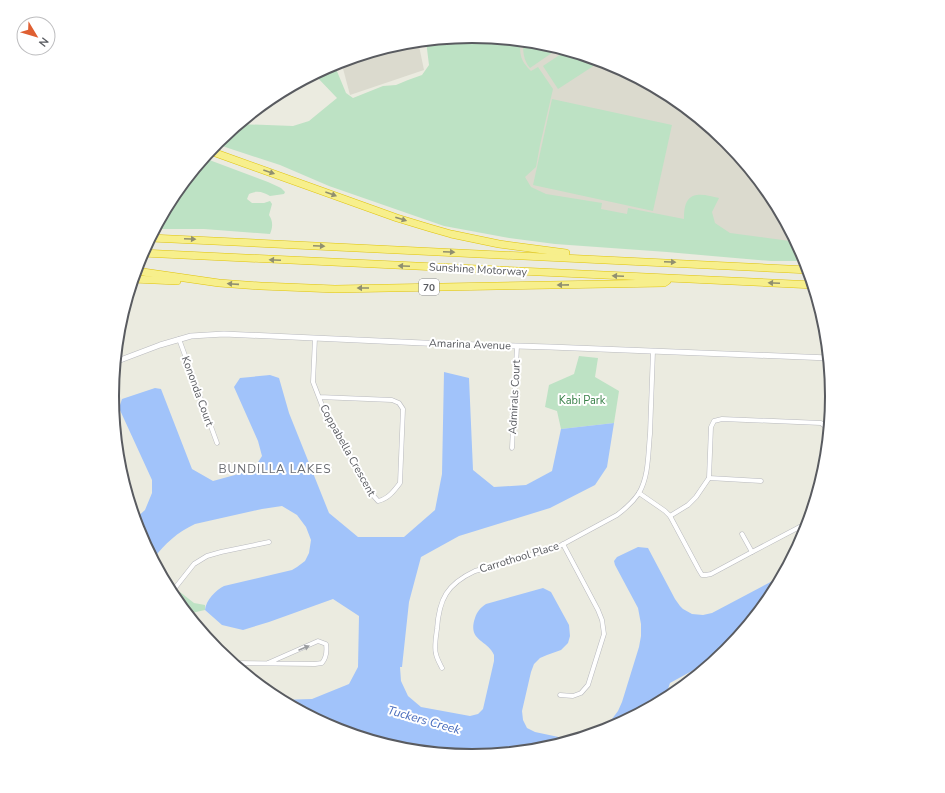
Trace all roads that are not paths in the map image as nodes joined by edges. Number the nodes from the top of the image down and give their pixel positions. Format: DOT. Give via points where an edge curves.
graph roads {
  1 [pos="217,153"];
  2 [pos="156,238"];
  3 [pos="149,253"];
  4 [pos="575,258"];
  5 [pos="802,270"];
  6 [pos="142,272"];
  7 [pos="186,278"];
  8 [pos="139,279"];
  9 [pos="671,279"];
  10 [pos="808,285"];
  11 [pos="315,338"];
  12 [pos="179,339"];
  13 [pos="516,346"];
  14 [pos="653,351"];
  15 [pos="824,358"];
  16 [pos="121,360"];
  17 [pos="319,397"];
  18 [pos="825,425"];
  19 [pos="217,443"];
  20 [pos="512,448"];
  21 [pos="709,478"];
  22 [pos="761,480"];
  23 [pos="639,493"];
  24 [pos="670,516"];
  25 [pos="801,526"];
  26 [pos="742,534"];
  27 [pos="269,542"];
  28 [pos="563,544"];
  29 [pos="752,552"];
  30 [pos="175,587"];
  31 [pos="240,663"];
  32 [pos="268,663"];
  33 [pos="442,668"];
  34 [pos="560,695"];
  1 -- 4 [label="highway, one-way" via="430,228 499,244 566,253"];
  2 -- 4 [label="highway, Sunshine Motorway, one-way"];
  9 -- 3 [label="highway, Sunshine Motorway, one-way"];
  4 -- 5 [label="highway, Sunshine Motorway, one-way"];
  6 -- 7 [label="highway, 70"];
  7 -- 8 [label="highway" via="176,281"];
  9 -- 7 [label="highway, 70, one-way" via="664,283 335,288 236,284"];
  10 -- 9 [label="highway, Sunshine Motorway / 70, one-way"];
  11 -- 12 [label="street, Amarina Avenue" via="219,334"];
  11 -- 13 [label="street, Amarina Avenue"];
  11 -- 17 [label="street, Coppabella Crescent" via="313,382"];
  12 -- 16 [label="street, Amarina Avenue"];
  12 -- 19 [label="street, Kononda Court"];
  13 -- 14 [label="street, Amarina Avenue"];
  13 -- 20 [label="street, Admirals Court"];
  14 -- 15 [label="street, Amarina Avenue"];
  14 -- 23 [label="street, Carrothool Place" via="648,464"];
  17 -- 17 [label="street, Coppabella Crescent" via="392,400 399,403 403,409 400,483 384,500 378,501 372,494 325,413"];
  18 -- 21 [label="street" via="722,419 714,421 711,427"];
  21 -- 22 [label="street"];
  21 -- 24 [label="street" via="688,505"];
  23 -- 24 [label="street"];
  23 -- 28 [label="street, Carrothool Place" via="617,515"];
  24 -- 29 [label="street" via="702,575 711,574"];
  25 -- 29 [label="street"];
  26 -- 29 [label="street"];
  27 -- 30 [label="street" via="207,556 194,564"];
  28 -- 33 [label="street, Carrothool Place" via="475,571 464,576 450,588 441,603 438,616 435,653"];
  28 -- 34 [label="street" via="598,610 604,634 588,685 581,693 573,696"];
  31 -- 32 [label="street"];
  32 -- 32 [label="street, one-way" via="318,641 326,644 327,651 322,663"];
}
